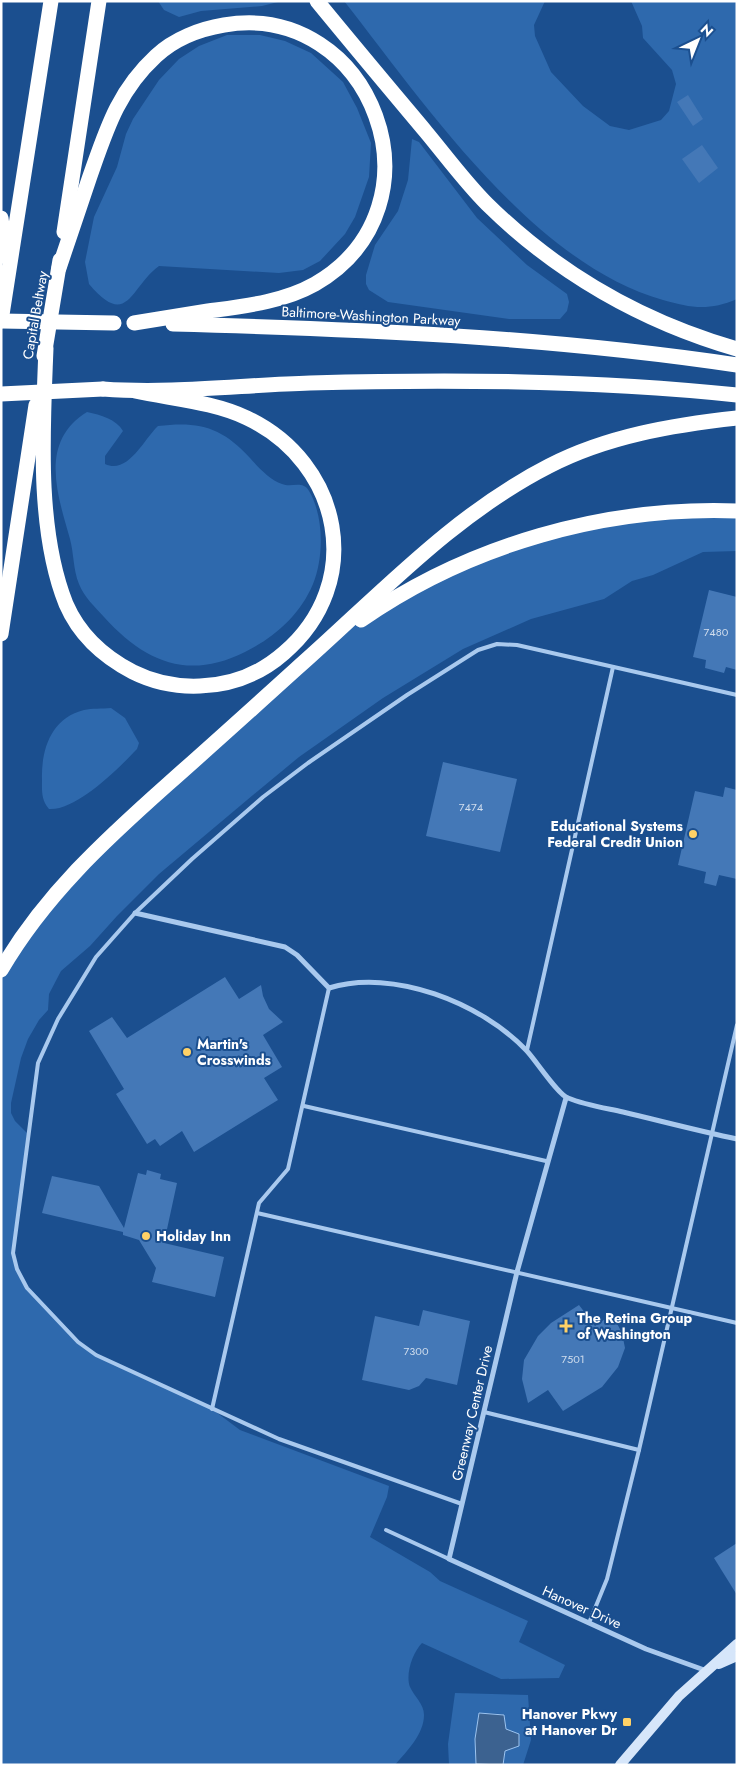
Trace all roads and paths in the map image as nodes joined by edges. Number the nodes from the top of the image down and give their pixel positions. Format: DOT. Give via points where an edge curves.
graph roads {
  1 [pos="51,1"];
  2 [pos="99,1"];
  3 [pos="317,1"];
  4 [pos="1,218"];
  5 [pos="59,268"];
  6 [pos="8,276"];
  7 [pos="1,321"];
  8 [pos="134,323"];
  9 [pos="46,348"];
  10 [pos="737,349"];
  11 [pos="737,365"];
  12 [pos="135,391"];
  13 [pos="1,394"];
  14 [pos="737,394"];
  15 [pos="737,418"];
  16 [pos="737,511"];
  17 [pos="1,634"];
  18 [pos="318,650"];
  19 [pos="613,667"];
  20 [pos="737,695"];
  21 [pos="135,913"];
  22 [pos="1,970"];
  23 [pos="329,988"];
  24 [pos="737,1025"];
  25 [pos="527,1050"];
  26 [pos="566,1098"];
  27 [pos="304,1106"];
  28 [pos="713,1134"];
  29 [pos="737,1139"];
  30 [pos="546,1161"];
  31 [pos="257,1213"];
  32 [pos="517,1272"];
  33 [pos="673,1308"];
  34 [pos="737,1323"];
  35 [pos="212,1409"];
  36 [pos="484,1412"];
  37 [pos="639,1450"];
  38 [pos="462,1504"];
  39 [pos="386,1530"];
  40 [pos="449,1559"];
  41 [pos="589,1623"];
  42 [pos="737,1644"];
  43 [pos="737,1656"];
  44 [pos="707,1670"];
  45 [pos="620,1765"];
  1 -- 6 [label="highway"];
  2 -- 5 [label="highway, Capital Beltway"];
  3 -- 10 [label="highway" via="486,203 545,255 587,283 656,321"];
  4 -- 6 [label="highway"];
  5 -- 8 [label="highway" via="109,120 131,83 158,54 192,34 234,23 275,26 327,49 340,60 372,102 386,157 377,211 359,244 331,274 290,296 236,308"];
  5 -- 9 [label="highway, Capital Beltway"];
  6 -- 7 [label="highway"];
  7 -- 8 [label="highway, Baltimore-Washington Parkway, bridge"];
  8 -- 11 [label="highway, Baltimore-Washington Parkway" via="434,335"];
  9 -- 12 [label="highway" via="42,462 57,578 73,618 84,634 108,656 143,677 193,686 211,686 242,679 263,669 291,647 319,611 331,575 334,542 324,493 309,467 289,445 246,417 216,407"];
  9 -- 17 [label="highway, Capital Beltway"];
  12 -- 13 [label="highway, bridge" via="103,389"];
  12 -- 14 [label="highway" via="310,383 537,382 630,385"];
  15 -- 18 [label="highway" via="633,435 559,462 523,480 447,533"];
  16 -- 18 [label="highway" via="658,513 609,520 518,542 445,571 395,596"];
  18 -- 22 [label="highway" via="88,857 42,909"];
  19 -- 20 [label="lane"];
  19 -- 21 [label="lane" via="517,645 497,644 478,650 407,694 286,780 226,829"];
  19 -- 25 [label="lane"];
  21 -- 23 [label="street" via="285,947"];
  21 -- 35 [label="lane" via="96,957 78,984 38,1063 13,1253 17,1270 28,1288 88,1350"];
  23 -- 25 [label="street" via="365,983 403,986 457,1002 481,1014"];
  23 -- 27 [label="lane"];
  24 -- 28 [label="lane"];
  25 -- 26 [label="street"];
  26 -- 28 [label="street"];
  26 -- 30 [label="street, Greenway Center Drive"];
  27 -- 30 [label="lane"];
  27 -- 31 [label="lane" via="288,1169 259,1204"];
  28 -- 29 [label="street"];
  28 -- 33 [label="lane"];
  30 -- 32 [label="street, Greenway Center Drive"];
  31 -- 32 [label="lane"];
  31 -- 35 [label="lane"];
  32 -- 33 [label="lane"];
  32 -- 36 [label="street, Greenway Center Drive"];
  33 -- 34 [label="lane"];
  33 -- 37 [label="lane"];
  35 -- 38 [label="lane" via="279,1439"];
  36 -- 37 [label="lane"];
  36 -- 38 [label="street, Greenway Center Drive"];
  37 -- 41 [label="lane" via="607,1579"];
  38 -- 40 [label="street, Greenway Center Drive"];
  39 -- 40 [label="lane"];
  40 -- 41 [label="street, Hanover Drive"];
  41 -- 44 [label="street, Hanover Drive" via="679,1662"];
  42 -- 44 [label="street"];
  43 -- 44 [label="street"];
  44 -- 45 [label="street" via="656,1721"];
}
